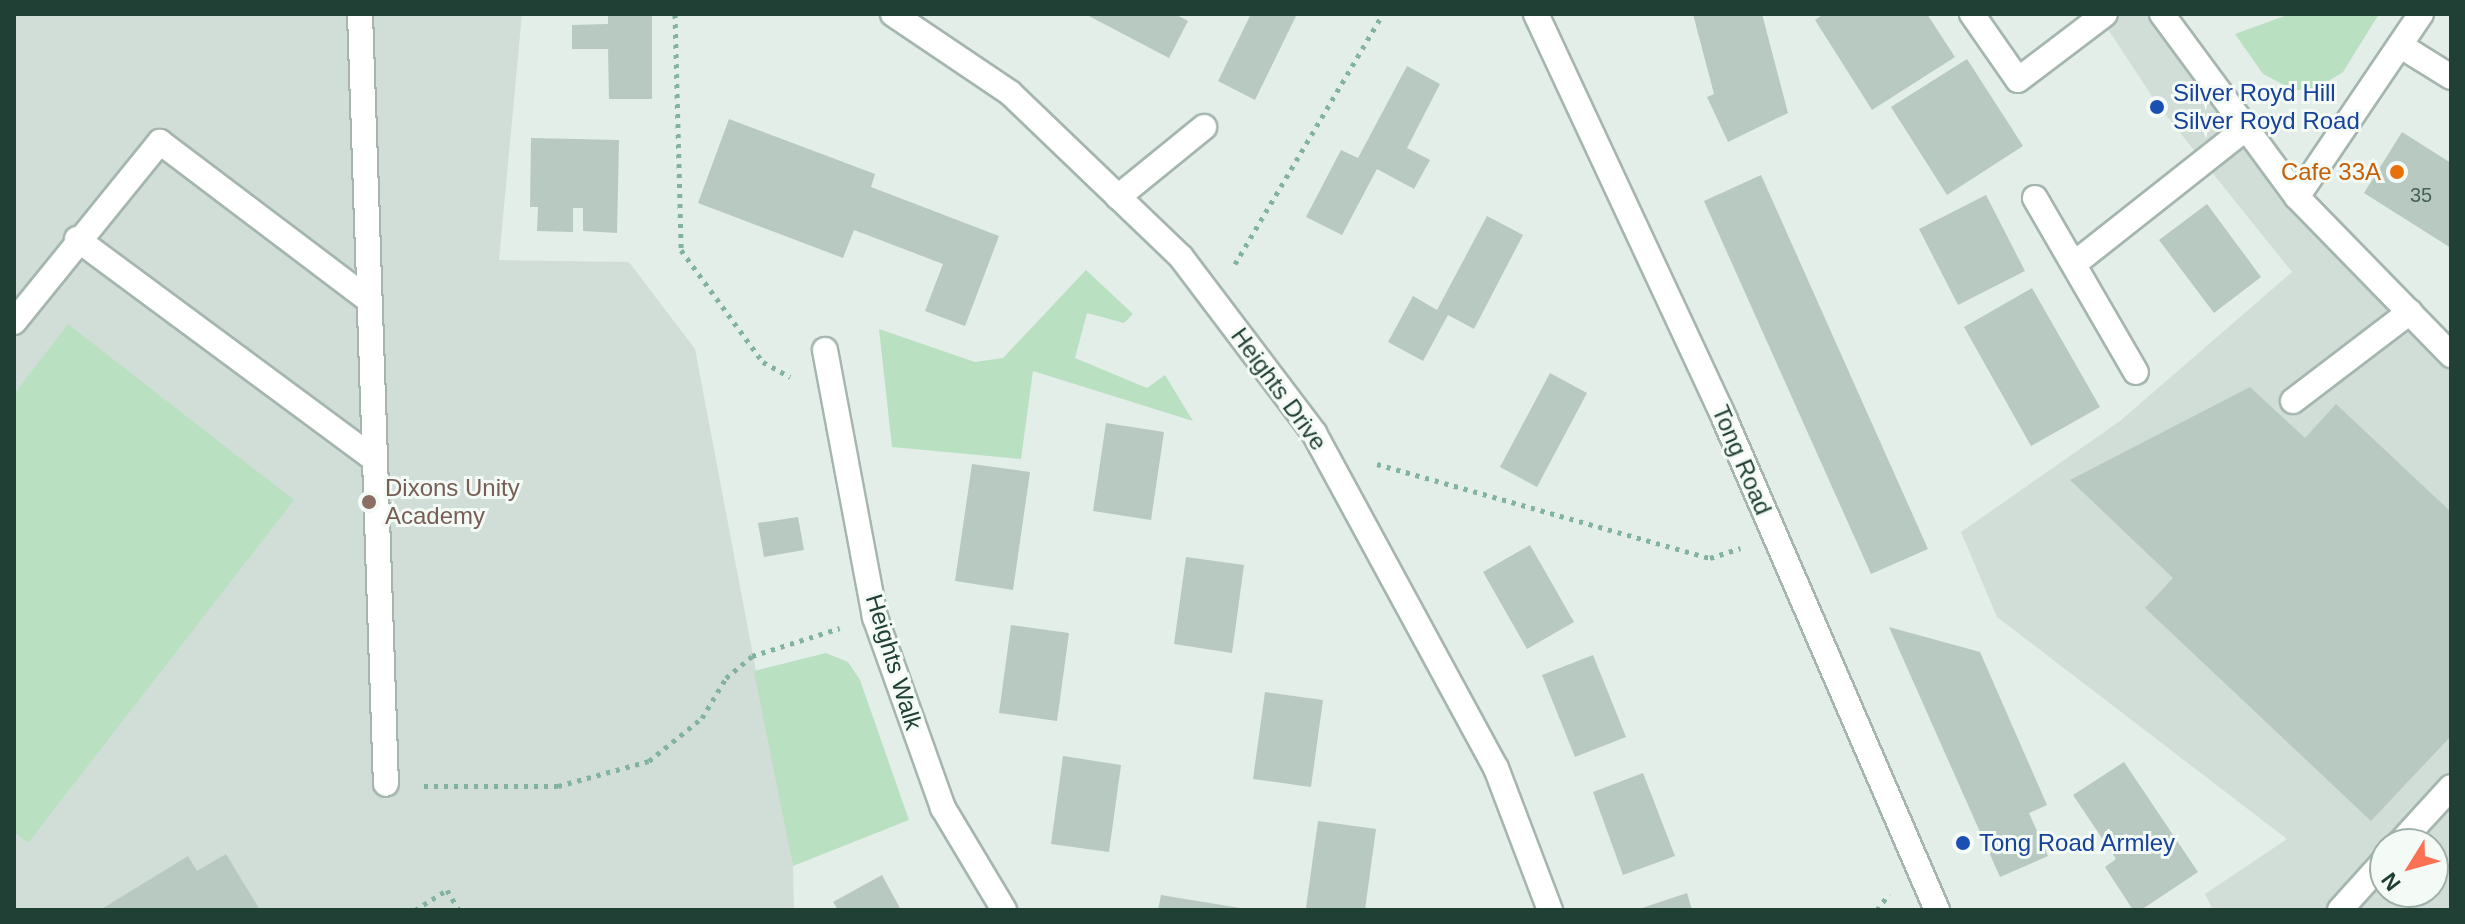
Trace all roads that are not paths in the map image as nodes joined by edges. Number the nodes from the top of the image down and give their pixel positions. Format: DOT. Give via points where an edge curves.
graph roads {
  1 [pos="360,14"];
  2 [pos="893,14"];
  3 [pos="1536,14"];
  4 [pos="1972,14"];
  5 [pos="2105,14"];
  6 [pos="2162,14"];
  7 [pos="2421,14"];
  8 [pos="2401,46"];
  9 [pos="2451,77"];
  10 [pos="1204,127"];
  11 [pos="2246,128"];
  12 [pos="1118,197"];
  13 [pos="2297,197"];
  14 [pos="2035,198"];
  15 [pos="77,239"];
  16 [pos="2074,264"];
  17 [pos="366,298"];
  18 [pos="2410,312"];
  19 [pos="14,322"];
  20 [pos="825,350"];
  21 [pos="2451,355"];
  22 [pos="2136,372"];
  23 [pos="2293,401"];
  24 [pos="373,458"];
  25 [pos="386,784"];
  26 [pos="2451,787"];
  27 [pos="2414,828"];
  28 [pos="2369,878"];
  29 [pos="1004,910"];
  30 [pos="1550,910"];
  31 [pos="1937,910"];
  32 [pos="2340,910"];
  1 -- 17 [label="street"];
  2 -- 12 [label="street, Heights Drive" via="1010,93"];
  3 -- 31 [label="street, Tong Road" via="1776,538"];
  4 -- 5 [label="street" via="2018,80"];
  6 -- 11 [label="street"];
  7 -- 8 [label="street"];
  8 -- 9 [label="street"];
  8 -- 13 [label="street"];
  10 -- 12 [label="street"];
  11 -- 13 [label="street"];
  11 -- 16 [label="street"];
  12 -- 30 [label="street, Heights Drive" via="1214,299 1323,448 1496,768"];
  13 -- 18 [label="street"];
  14 -- 16 [label="street"];
  15 -- 17 [label="street" via="160,142"];
  15 -- 19 [label="street"];
  15 -- 24 [label="street"];
  16 -- 22 [label="street"];
  17 -- 24 [label="street"];
  18 -- 21 [label="street"];
  18 -- 23 [label="street"];
  20 -- 29 [label="street, Heights Walk" via="875,617 943,808"];
  24 -- 25 [label="street"];
  26 -- 27 [label="street"];
  28 -- 32 [label="street"];
}
